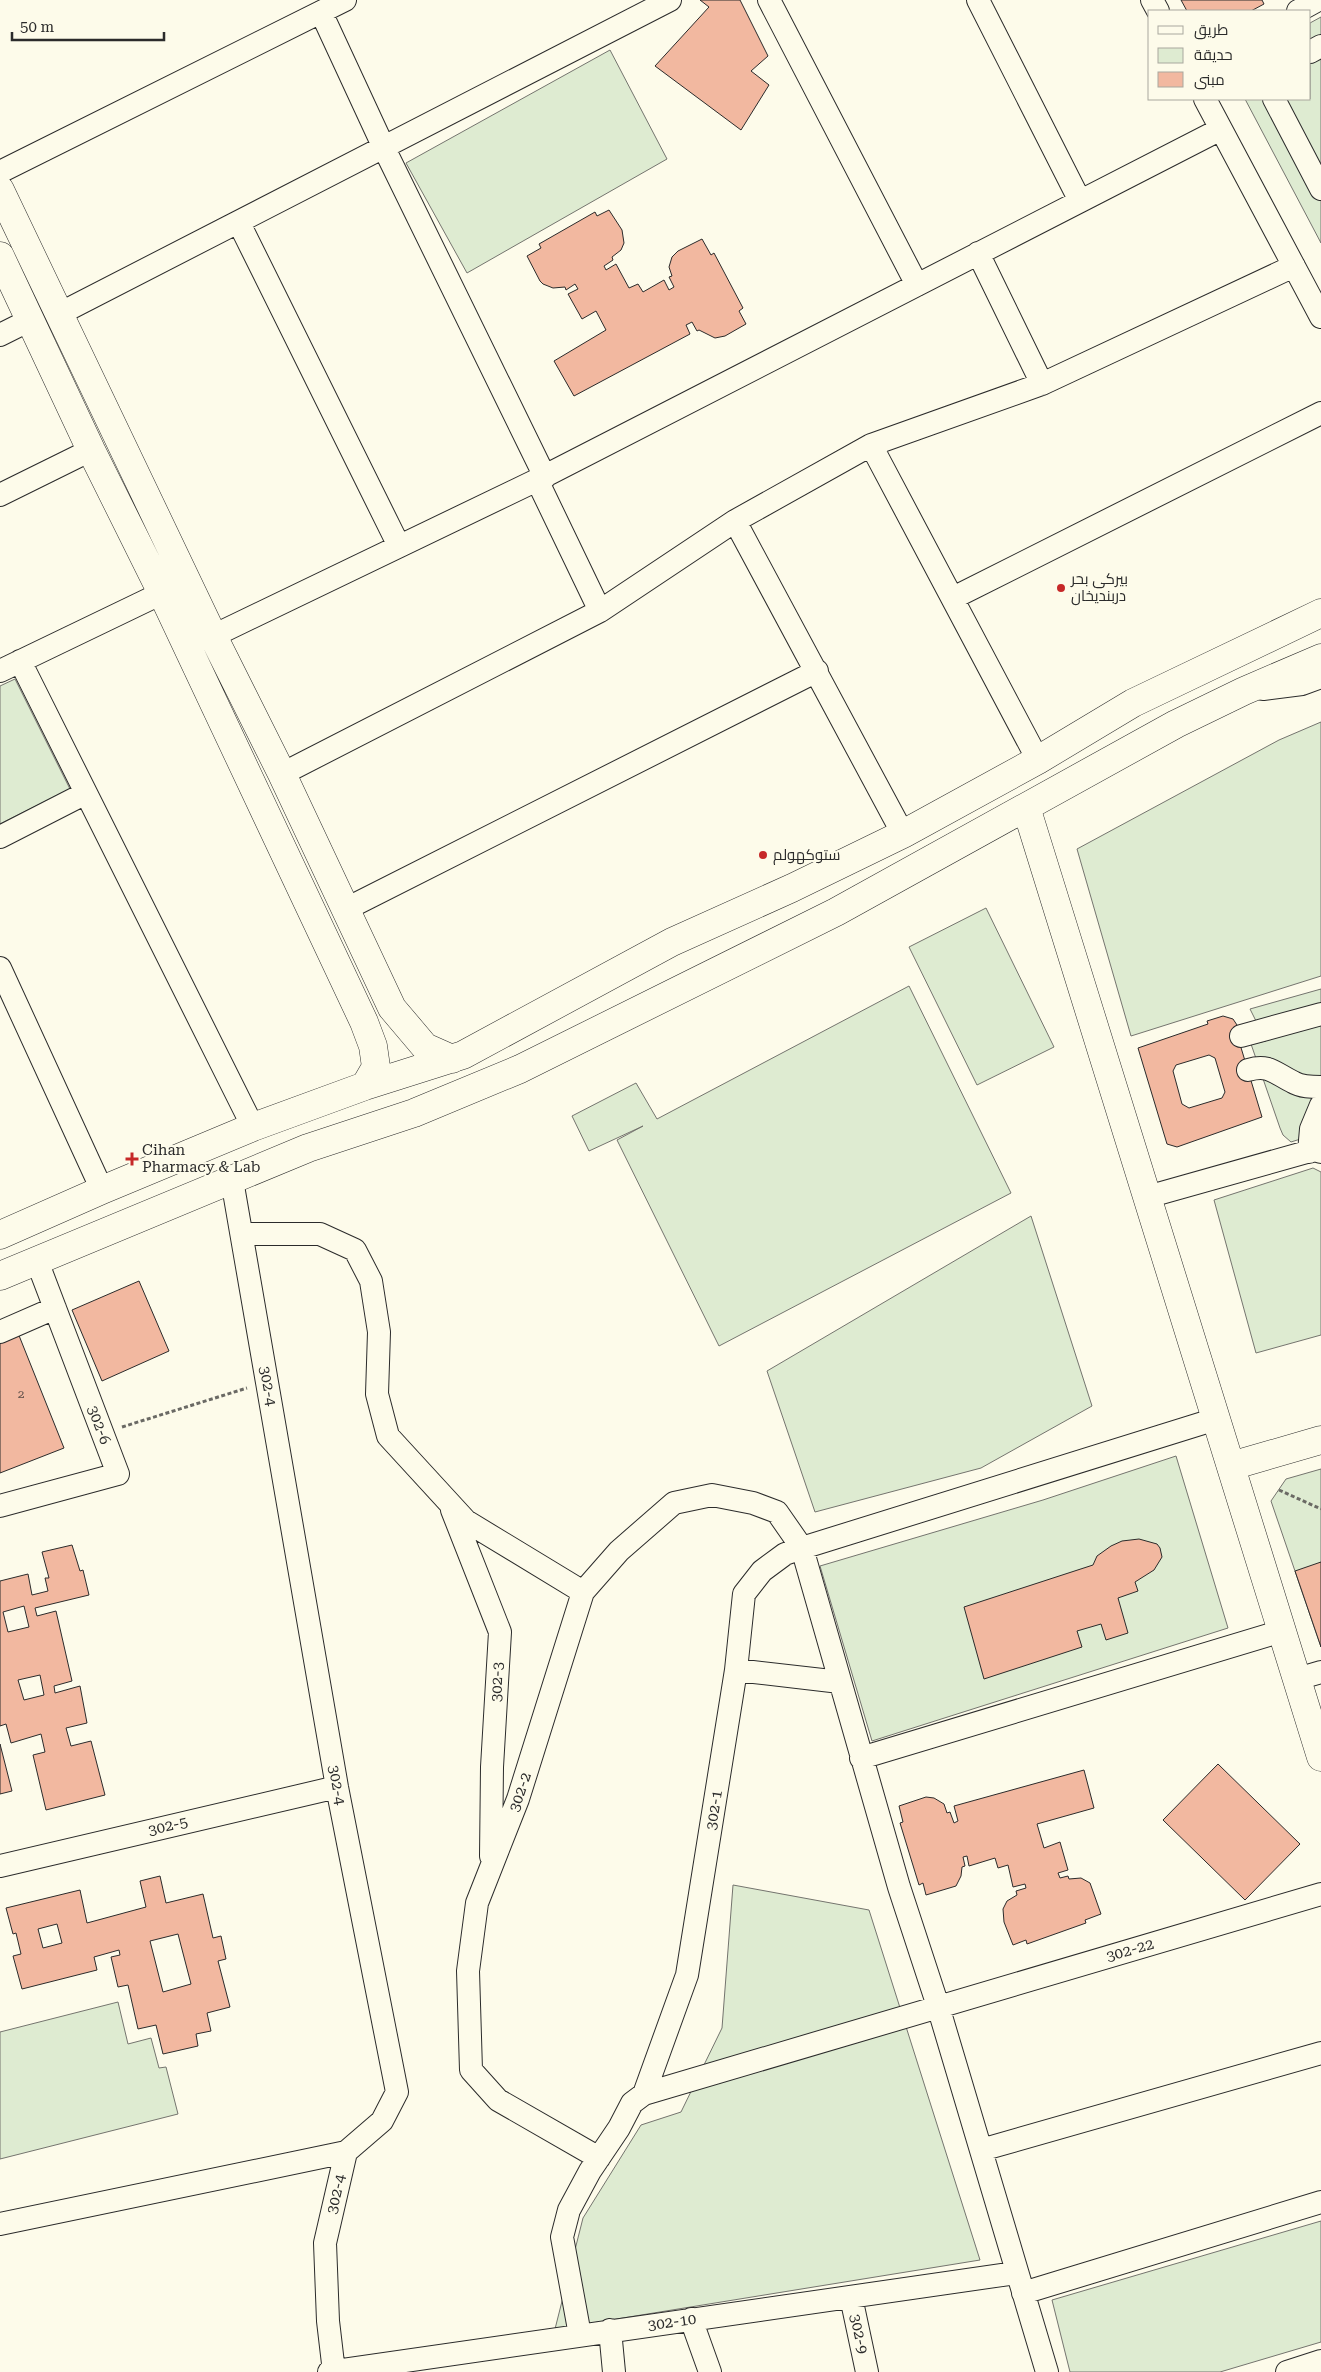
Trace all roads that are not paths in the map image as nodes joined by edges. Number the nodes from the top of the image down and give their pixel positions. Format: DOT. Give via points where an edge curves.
graph roads {
  1 [pos="345,0"];
  2 [pos="670,0"];
  3 [pos="769,0"];
  4 [pos="978,0"];
  5 [pos="1318,0"];
  6 [pos="1300,10"];
  7 [pos="321,12"];
  8 [pos="1206,100"];
  9 [pos="1275,100"];
  10 [pos="1221,129"];
  11 [pos="384,148"];
  12 [pos="0,172"];
  13 [pos="1321,189"];
  14 [pos="0,190"];
  15 [pos="1080,201"];
  16 [pos="240,223"];
  17 [pos="978,253"];
  18 [pos="0,256"];
  19 [pos="1294,266"];
  20 [pos="917,285"];
  21 [pos="59,314"];
  22 [pos="1321,317"];
  23 [pos="30,320"];
  24 [pos="0,335"];
  25 [pos="1042,384"];
  26 [pos="1321,413"];
  27 [pos="871,445"];
  28 [pos="90,450"];
  29 [pos="541,478"];
  30 [pos="0,495"];
  31 [pos="735,521"];
  32 [pos="399,546"];
  33 [pos="162,592"];
  34 [pos="953,598"];
  35 [pos="600,612"];
  36 [pos="1321,613"];
  37 [pos="213,636"];
  38 [pos="1321,658"];
  39 [pos="20,661"];
  40 [pos="0,671"];
  41 [pos="817,671"];
  42 [pos="1321,677"];
  43 [pos="1244,691"];
  44 [pos="1038,760"];
  45 [pos="282,774"];
  46 [pos="86,794"];
  47 [pos="1026,807"];
  48 [pos="903,834"];
  49 [pos="0,837"];
  50 [pos="346,909"];
  51 [pos="0,968"];
  52 [pos="392,1008"];
  53 [pos="1321,1014"];
  54 [pos="364,1022"];
  55 [pos="1241,1036"];
  56 [pos="452,1059"];
  57 [pos="1248,1070"];
  58 [pos="365,1086"];
  59 [pos="1321,1086"];
  60 [pos="1321,1106"];
  61 [pos="253,1127"];
  62 [pos="1315,1152"];
  63 [pos="232,1180"];
  64 [pos="102,1190"];
  65 [pos="1147,1197"];
  66 [pos="242,1234"];
  67 [pos="0,1235"];
  68 [pos="37,1261"];
  69 [pos="0,1276"];
  70 [pos="55,1308"];
  71 [pos="0,1332"];
  72 [pos="1216,1419"];
  73 [pos="1321,1440"];
  74 [pos="1231,1466"];
  75 [pos="450,1504"];
  76 [pos="0,1506"];
  77 [pos="802,1548"];
  78 [pos="583,1592"];
  79 [pos="1282,1631"];
  80 [pos="736,1670"];
  81 [pos="1309,1676"];
  82 [pos="840,1682"];
  83 [pos="1321,1757"];
  84 [pos="861,1758"];
  85 [pos="337,1787"];
  86 [pos="0,1866"];
  87 [pos="491,1869"];
  88 [pos="1321,1894"];
  89 [pos="938,2006"];
  90 [pos="1321,2053"];
  91 [pos="644,2094"];
  92 [pos="980,2150"];
  93 [pos="346,2152"];
  94 [pos="599,2158"];
  95 [pos="1321,2202"];
  96 [pos="0,2224"];
  97 [pos="1020,2283"];
  98 [pos="851,2296"];
  99 [pos="691,2319"];
  100 [pos="610,2330"];
  101 [pos="580,2334"];
  102 [pos="1321,2361"];
  103 [pos="332,2372"];
  104 [pos="614,2372"];
  105 [pos="710,2372"];
  106 [pos="867,2372"];
  107 [pos="1047,2372"];
  108 [pos="1287,2372"];
  1 -- 7 [label="street"];
  2 -- 11 [label="street"];
  3 -- 20 [label="street"];
  4 -- 15 [label="street"];
  5 -- 6 [label="street"];
  7 -- 11 [label="street"];
  7 -- 12 [label="street"];
  8 -- 10 [label="street"];
  9 -- 13 [label="street"];
  10 -- 15 [label="street"];
  10 -- 19 [label="street"];
  11 -- 16 [label="street"];
  11 -- 29 [label="street"];
  14 -- 21 [label="main road"];
  15 -- 17 [label="street"];
  16 -- 21 [label="street"];
  16 -- 32 [label="street"];
  17 -- 20 [label="street"];
  17 -- 25 [label="street"];
  18 -- 23 [label="main road"];
  19 -- 22 [label="street"];
  19 -- 25 [label="street"];
  20 -- 29 [label="street"];
  21 -- 37 [label="main road"];
  23 -- 24 [label="street"];
  23 -- 28 [label="main road"];
  25 -- 27 [label="street"];
  26 -- 34 [label="street"];
  27 -- 31 [label="street"];
  27 -- 34 [label="street"];
  28 -- 30 [label="street"];
  28 -- 33 [label="main road"];
  29 -- 32 [label="street"];
  29 -- 35 [label="street"];
  31 -- 35 [label="street"];
  31 -- 41 [label="street"];
  32 -- 37 [label="street"];
  33 -- 39 [label="street"];
  33 -- 54 [label="main road"];
  34 -- 44 [label="street"];
  35 -- 45 [label="street"];
  36 -- 44 [label="main road" via="1133,703"];
  37 -- 45 [label="main road"];
  38 -- 43 [label="main road"];
  39 -- 40 [label="street"];
  39 -- 46 [label="street"];
  41 -- 48 [label="street"];
  41 -- 50 [label="street"];
  42 -- 43 [label="street" via="1302,684"];
  43 -- 47 [label="main road" via="1125,751"];
  44 -- 48 [label="main road"];
  45 -- 50 [label="main road"];
  46 -- 49 [label="street"];
  46 -- 61 [label="street"];
  47 -- 63 [label="main road" via="836,912 529,1065 414,1113 308,1148"];
  47 -- 65 [label="main road"];
  48 -- 56 [label="main road" via="672,942"];
  50 -- 52 [label="main road"];
  51 -- 64 [label="street"];
  52 -- 54 [label="main road"];
  52 -- 56 [label="main road" via="425,1047"];
  53 -- 55 [label="street"];
  54 -- 58 [label="main road" via="373,1046 376,1067"];
  56 -- 58 [label="main road"];
  57 -- 59 [label="street" via="1261,1066 1294,1083"];
  58 -- 61 [label="main road"];
  60 -- 62 [label="street" via="1311,1129"];
  61 -- 64 [label="main road"];
  62 -- 65 [label="street"];
  63 -- 66 [label="street, 302-4"];
  63 -- 68 [label="main road"];
  64 -- 67 [label="main road"];
  65 -- 72 [label="main road"];
  66 -- 75 [label="street" via="320,1234 355,1250 371,1281 379,1332 377,1394 388,1436"];
  66 -- 85 [label="street, 302-4"];
  68 -- 69 [label="main road"];
  68 -- 70 [label="street, 302-6"];
  70 -- 71 [label="street"];
  70 -- 76 [label="street, 302-6" via="118,1474"];
  72 -- 74 [label="main road"];
  72 -- 77 [label="street, 302-1"];
  73 -- 74 [label="main road"];
  74 -- 79 [label="main road"];
  75 -- 78 [label="street" via="466,1521"];
  75 -- 87 [label="street, 302-3" via="500,1632 492,1767"];
  77 -- 78 [label="street, 302-2" via="777,1512 753,1503 712,1495 674,1503 619,1550"];
  77 -- 80 [label="street, 302-1" via="784,1554 762,1571 744,1594"];
  77 -- 82 [label="street"];
  78 -- 87 [label="street, 302-2" via="518,1799"];
  79 -- 81 [label="main road"];
  79 -- 84 [label="street"];
  80 -- 82 [label="street"];
  80 -- 91 [label="street, 302-1" via="688,1976"];
  81 -- 83 [label="main road"];
  82 -- 84 [label="street"];
  84 -- 89 [label="street" via="898,1887"];
  85 -- 86 [label="street, 302-5"];
  85 -- 93 [label="street, 302-4" via="397,2092 382,2121"];
  87 -- 94 [label="street, 302-2" via="476,1903 468,1971 471,2070 498,2100"];
  88 -- 89 [label="street, 302-22"];
  89 -- 91 [label="street, 302-22"];
  89 -- 92 [label="street"];
  90 -- 92 [label="street"];
  91 -- 94 [label="street" via="632,2103 620,2128"];
  92 -- 97 [label="street"];
  93 -- 96 [label="street"];
  93 -- 103 [label="street, 302-4" via="324,2243"];
  94 -- 101 [label="street" via="570,2210 562,2237"];
  95 -- 97 [label="street, 302-10"];
  97 -- 98 [label="street, 302-10"];
  97 -- 107 [label="street"];
  98 -- 99 [label="street, 302-10"];
  98 -- 106 [label="street, 302-9"];
  99 -- 100 [label="street, 302-10"];
  99 -- 105 [label="street"];
  100 -- 101 [label="street, 302-10"];
  100 -- 104 [label="street"];
  101 -- 103 [label="street, 302-10"];
  102 -- 108 [label="street"];
}
